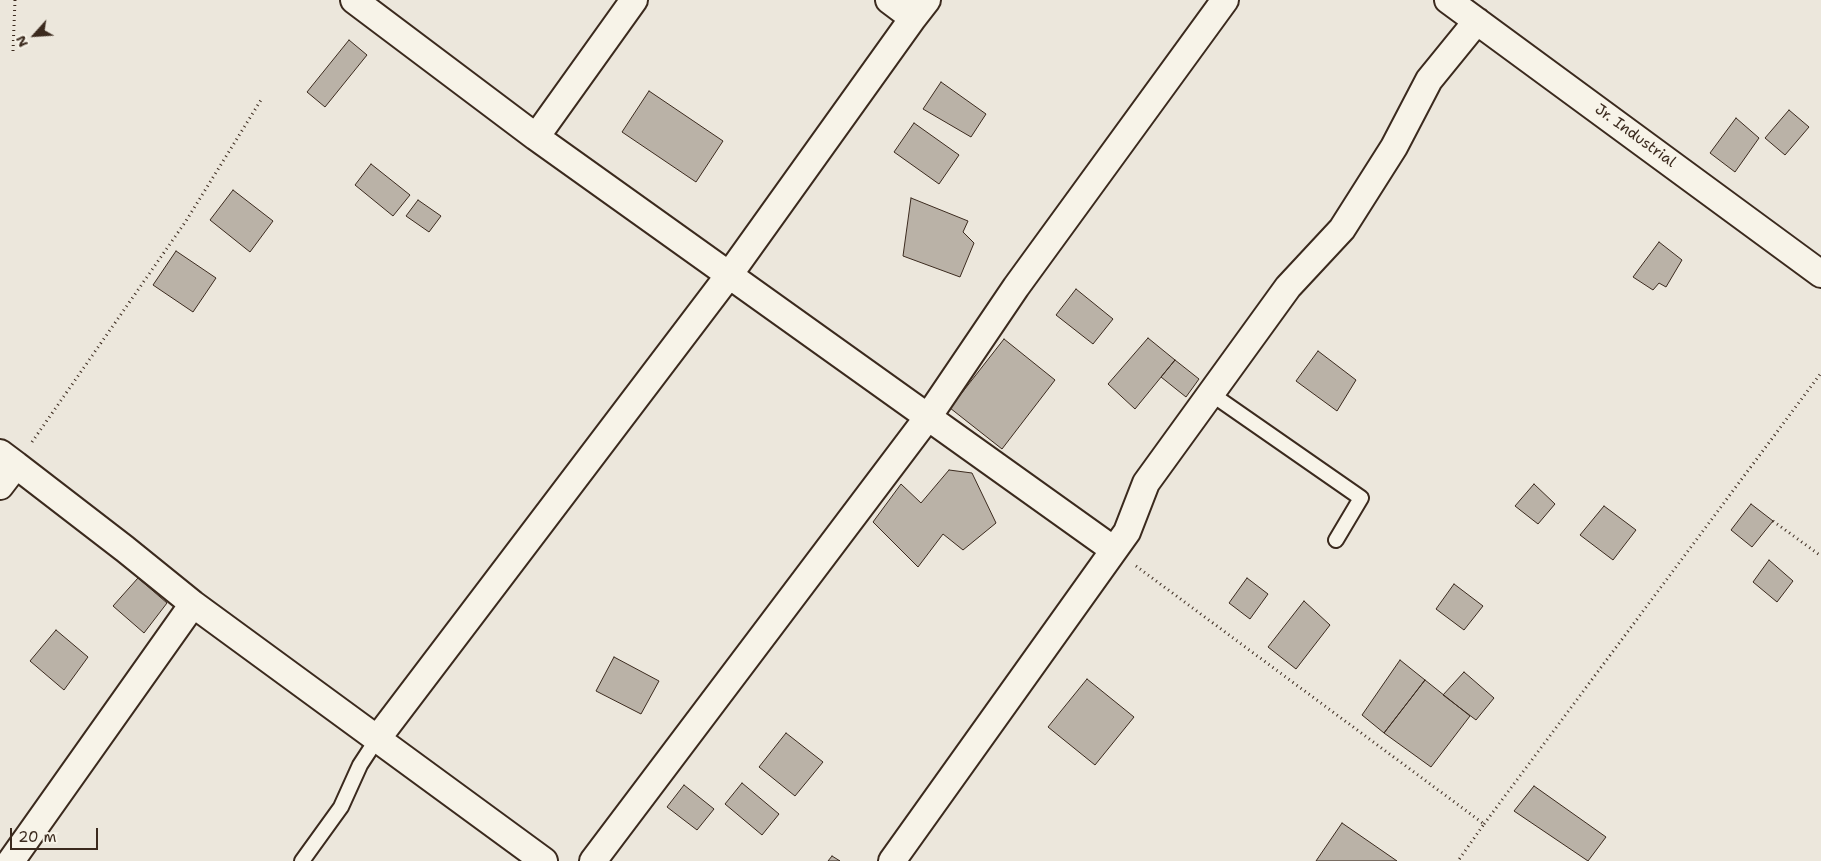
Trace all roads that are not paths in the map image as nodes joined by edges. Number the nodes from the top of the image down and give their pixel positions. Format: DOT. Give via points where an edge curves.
graph roads {
  1 [pos="354,0"];
  2 [pos="634,0"];
  3 [pos="889,0"];
  4 [pos="1225,0"];
  5 [pos="1448,0"];
  6 [pos="920,9"];
  7 [pos="1477,21"];
  8 [pos="536,137"];
  9 [pos="729,274"];
  10 [pos="1821,274"];
  11 [pos="1210,393"];
  12 [pos="928,417"];
  13 [pos="8,459"];
  14 [pos="0,486"];
  15 [pos="1336,540"];
  16 [pos="1114,550"];
  17 [pos="193,604"];
  18 [pos="377,739"];
  19 [pos="11,861"];
  20 [pos="302,861"];
  21 [pos="544,861"];
  22 [pos="593,861"];
  23 [pos="892,861"];
  1 -- 8 [label="street"];
  2 -- 8 [label="street"];
  3 -- 6 [label="street"];
  4 -- 12 [label="street" via="1016,287"];
  5 -- 7 [label="street, Jr. Industrial"];
  6 -- 9 [label="street"];
  7 -- 10 [label="street, Jr. Industrial"];
  7 -- 11 [label="street" via="1429,80 1394,147 1342,229 1288,287"];
  8 -- 9 [label="street"];
  9 -- 12 [label="street"];
  9 -- 18 [label="street"];
  11 -- 15 [label="lane" via="1361,498"];
  11 -- 16 [label="street" via="1146,483 1128,532"];
  12 -- 16 [label="street"];
  12 -- 22 [label="street"];
  13 -- 14 [label="street"];
  13 -- 17 [label="street"];
  16 -- 23 [label="street"];
  17 -- 18 [label="street"];
  17 -- 19 [label="street"];
  18 -- 20 [label="lane" via="360,765 341,807"];
  18 -- 21 [label="street"];
}
